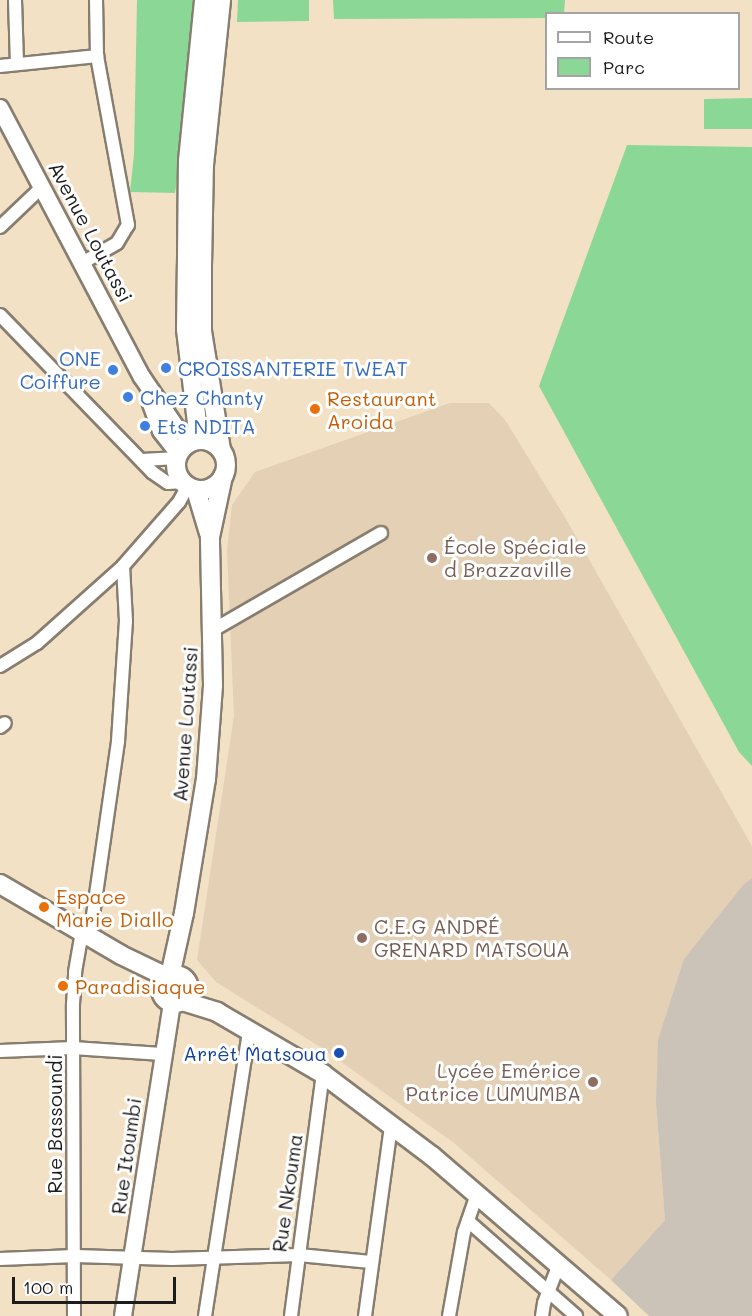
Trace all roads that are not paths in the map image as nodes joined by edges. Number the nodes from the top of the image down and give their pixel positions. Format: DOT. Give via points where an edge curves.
graph roads {
  1 [pos="15,0"];
  2 [pos="96,0"];
  3 [pos="204,0"];
  4 [pos="221,0"];
  5 [pos="98,56"];
  6 [pos="17,63"];
  7 [pos="0,66"];
  8 [pos="0,108"];
  9 [pos="42,187"];
  10 [pos="2,222"];
  11 [pos="82,263"];
  12 [pos="0,315"];
  13 [pos="142,377"];
  14 [pos="196,441"];
  15 [pos="221,450"];
  16 [pos="178,456"];
  17 [pos="142,460"];
  18 [pos="223,477"];
  19 [pos="189,486"];
  20 [pos="381,533"];
  21 [pos="210,537"];
  22 [pos="123,566"];
  23 [pos="213,630"];
  24 [pos="0,666"];
  25 [pos="0,884"];
  26 [pos="86,934"];
  27 [pos="175,988"];
  28 [pos="249,1031"];
  29 [pos="73,1048"];
  30 [pos="0,1051"];
  31 [pos="162,1054"];
  32 [pos="323,1074"];
  33 [pos="391,1125"];
  34 [pos="477,1195"];
  35 [pos="468,1221"];
  36 [pos="299,1255"];
  37 [pos="75,1256"];
  38 [pos="132,1258"];
  39 [pos="0,1259"];
  40 [pos="212,1259"];
  41 [pos="371,1262"];
  42 [pos="559,1264"];
  43 [pos="549,1290"];
  44 [pos="74,1316"];
  45 [pos="123,1316"];
  46 [pos="205,1316"];
  47 [pos="291,1316"];
  48 [pos="365,1316"];
  49 [pos="449,1316"];
  50 [pos="542,1316"];
  51 [pos="576,1316"];
  52 [pos="618,1316"];
  1 -- 6 [label="street"];
  2 -- 5 [label="street"];
  3 -- 14 [label="main road" via="188,161 186,328"];
  4 -- 15 [label="main road" via="204,165 202,331"];
  5 -- 6 [label="street"];
  5 -- 11 [label="street" via="128,225 117,243"];
  6 -- 7 [label="street"];
  8 -- 9 [label="main road, Avenue Loutassi"];
  9 -- 10 [label="street"];
  9 -- 11 [label="main road, Avenue Loutassi"];
  11 -- 13 [label="main road, Avenue Loutassi"];
  12 -- 17 [label="street"];
  13 -- 14 [label="main road, Avenue Loutassi" via="176,427"];
  13 -- 16 [label="main road, Avenue Loutassi" via="161,431"];
  14 -- 15 [label="main road" via="214,444"];
  14 -- 16 [label="main road"];
  15 -- 18 [label="main road" via="226,462"];
  16 -- 17 [label="street"];
  16 -- 19 [label="main road" via="177,471"];
  17 -- 19 [label="street" via="168,483"];
  18 -- 19 [label="main road" via="212,488"];
  18 -- 21 [label="main road, Avenue Loutassi"];
  19 -- 21 [label="main road, Avenue Loutassi"];
  19 -- 22 [label="street"];
  20 -- 23 [label="street"];
  21 -- 23 [label="main road, Avenue Loutassi"];
  22 -- 24 [label="street" via="37,643"];
  22 -- 26 [label="street, Rue Bassoundi" via="126,621 118,741"];
  23 -- 27 [label="main road, Avenue Loutassi" via="207,769"];
  25 -- 26 [label="main road"];
  26 -- 27 [label="main road"];
  26 -- 29 [label="street, Rue Bassoundi" via="75,972"];
  27 -- 28 [label="main road"];
  27 -- 31 [label="main road, Rue Itoumbi"];
  28 -- 32 [label="main road"];
  28 -- 40 [label="street"];
  29 -- 30 [label="street"];
  29 -- 31 [label="street"];
  29 -- 37 [label="street, Rue Bassoundi"];
  31 -- 38 [label="main road, Rue Itoumbi"];
  32 -- 33 [label="main road"];
  32 -- 36 [label="street, Rue Nkouma"];
  33 -- 34 [label="main road"];
  33 -- 41 [label="street"];
  34 -- 35 [label="street"];
  34 -- 42 [label="main road"];
  35 -- 43 [label="street"];
  35 -- 49 [label="street"];
  36 -- 40 [label="street"];
  36 -- 41 [label="street"];
  36 -- 47 [label="street, Rue Nkouma"];
  37 -- 38 [label="street"];
  37 -- 39 [label="street"];
  37 -- 44 [label="street, Rue Bassoundi"];
  38 -- 40 [label="street"];
  38 -- 45 [label="main road, Rue Itoumbi"];
  40 -- 46 [label="street"];
  41 -- 48 [label="street"];
  42 -- 43 [label="street"];
  42 -- 52 [label="main road"];
  43 -- 50 [label="street"];
  43 -- 51 [label="street"];
}
